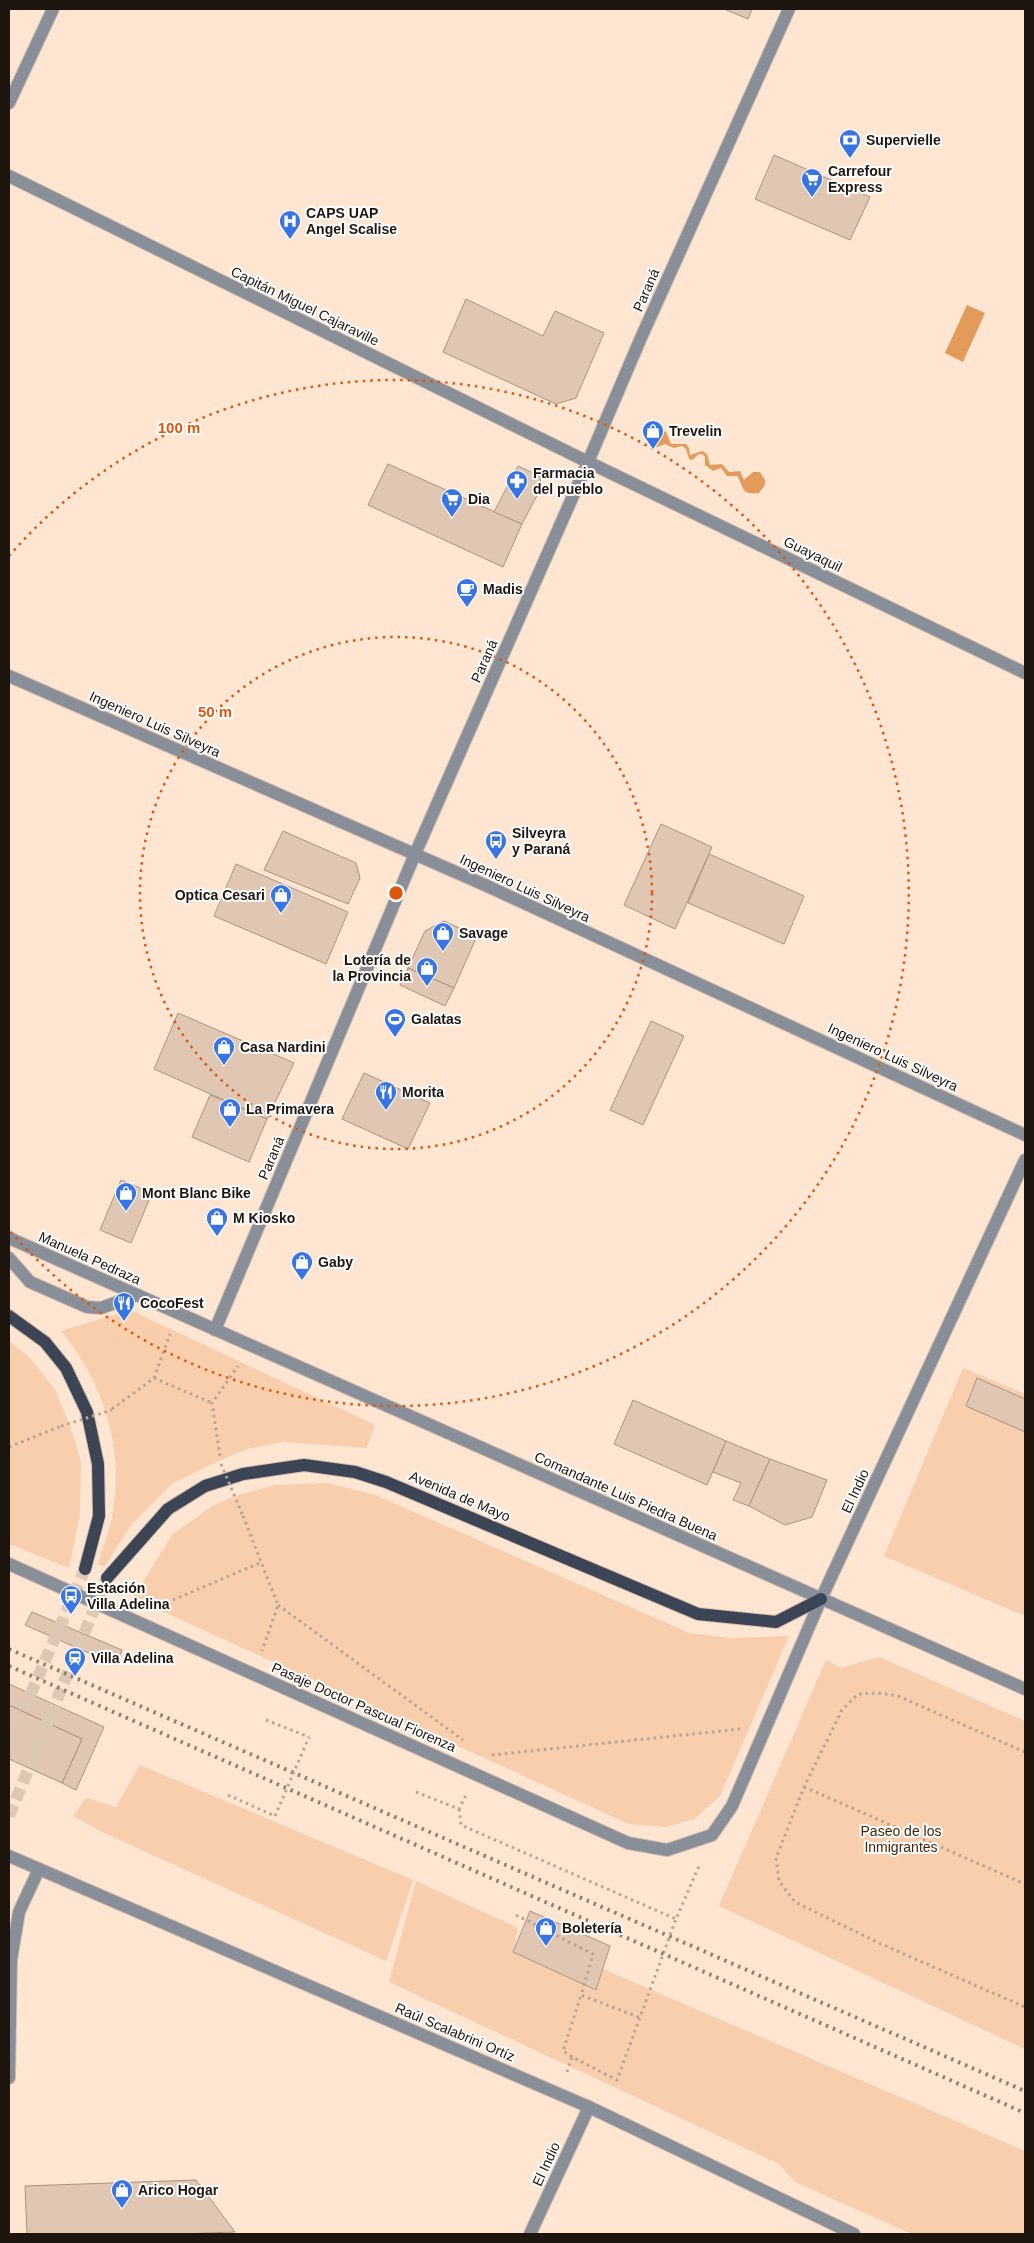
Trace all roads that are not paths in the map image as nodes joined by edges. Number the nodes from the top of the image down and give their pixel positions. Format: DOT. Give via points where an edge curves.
graph roads {
  1 [pos="53,9"];
  2 [pos="789,9"];
  3 [pos="9,103"];
  4 [pos="9,176"];
  5 [pos="588,462"];
  6 [pos="1025,673"];
  7 [pos="9,676"];
  8 [pos="415,854"];
  9 [pos="1025,1135"];
  10 [pos="1025,1160"];
  11 [pos="9,1238"];
  12 [pos="9,1258"];
  13 [pos="137,1295"];
  14 [pos="9,1316"];
  15 [pos="215,1330"];
  16 [pos="9,1564"];
  17 [pos="85,1569"];
  18 [pos="107,1578"];
  19 [pos="821,1599"];
  20 [pos="1025,1689"];
  21 [pos="712,1835"];
  22 [pos="9,1856"];
  23 [pos="39,1869"];
  24 [pos="9,2078"];
  25 [pos="589,2107"];
  26 [pos="530,2234"];
  27 [pos="854,2234"];
  1 -- 3 [label="street"];
  2 -- 5 [label="street, Paraná"];
  4 -- 5 [label="street, Capitán Miguel Cajaraville"];
  5 -- 6 [label="street, Guayaquil"];
  5 -- 8 [label="street, Paraná"];
  7 -- 8 [label="street, Ingeniero Luis Silveyra"];
  8 -- 9 [label="street, Ingeniero Luis Silveyra"];
  8 -- 15 [label="street, Paraná"];
  10 -- 19 [label="street, El Indio"];
  11 -- 13 [label="street, Manuela Pedraza"];
  12 -- 13 [label="street" via="30,1282 87,1307 101,1308"];
  13 -- 15 [label="street, Manuela Pedraza"];
  14 -- 17 [label="main road" via="46,1342 66,1368 88,1412 98,1464 99,1516"];
  15 -- 19 [label="street, Comandante Luis Piedra Buena"];
  16 -- 21 [label="street, Pasaje Doctor Pascual Fiorenza" via="628,1843 667,1850"];
  18 -- 19 [label="main road, Avenida de Mayo" via="168,1509 205,1486 243,1474 304,1465 355,1472 386,1482 698,1614 776,1622"];
  19 -- 20 [label="street, Comandante Luis Piedra Buena"];
  19 -- 21 [label="street, El Indio" via="732,1806"];
  22 -- 23 [label="street, Raúl Scalabrini Ortíz"];
  23 -- 24 [label="street" via="19,1912 11,1960"];
  23 -- 25 [label="street, Raúl Scalabrini Ortíz"];
  25 -- 26 [label="street, El Indio"];
  25 -- 27 [label="street, Raúl Scalabrini Ortíz"];
}
